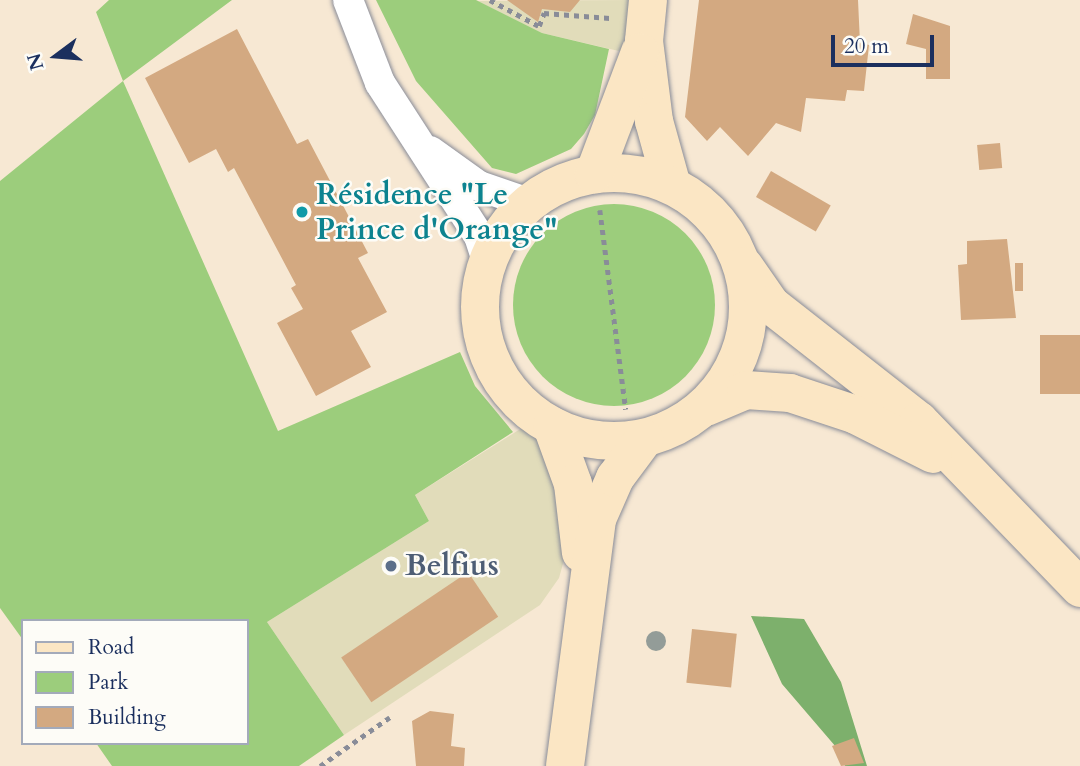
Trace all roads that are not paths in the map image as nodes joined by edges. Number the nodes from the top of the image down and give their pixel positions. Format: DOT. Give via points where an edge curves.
graph roads {
  1 [pos="348,0"];
  2 [pos="646,20"];
  3 [pos="420,145"];
  4 [pos="594,174"];
  5 [pos="672,186"];
  6 [pos="529,203"];
  7 [pos="739,258"];
  8 [pos="488,262"];
  9 [pos="704,408"];
  10 [pos="552,426"];
  11 [pos="636,440"];
  12 [pos="963,470"];
  13 [pos="1080,588"];
  14 [pos="583,594"];
  15 [pos="565,766"];
  1 -- 3 [label="street" via="380,83"];
  2 -- 4 [label="main road"];
  2 -- 5 [label="main road" via="654,121"];
  3 -- 6 [label="street" via="478,186"];
  3 -- 8 [label="street" via="479,236"];
  4 -- 5 [label="main road" via="647,177"];
  4 -- 6 [label="main road"];
  5 -- 7 [label="main road" via="712,216"];
  6 -- 8 [label="main road" via="504,230"];
  7 -- 9 [label="main road" via="748,298 745,339 730,377"];
  7 -- 12 [label="main road" via="771,305 919,421"];
  8 -- 10 [label="main road" via="481,289 485,343 510,392"];
  9 -- 11 [label="main road"];
  9 -- 12 [label="main road" via="746,390 790,393 856,415"];
  10 -- 11 [label="main road" via="589,439"];
  10 -- 14 [label="main road" via="573,484"];
  11 -- 14 [label="main road" via="597,519"];
  12 -- 13 [label="main road"];
  14 -- 15 [label="main road"];
}
